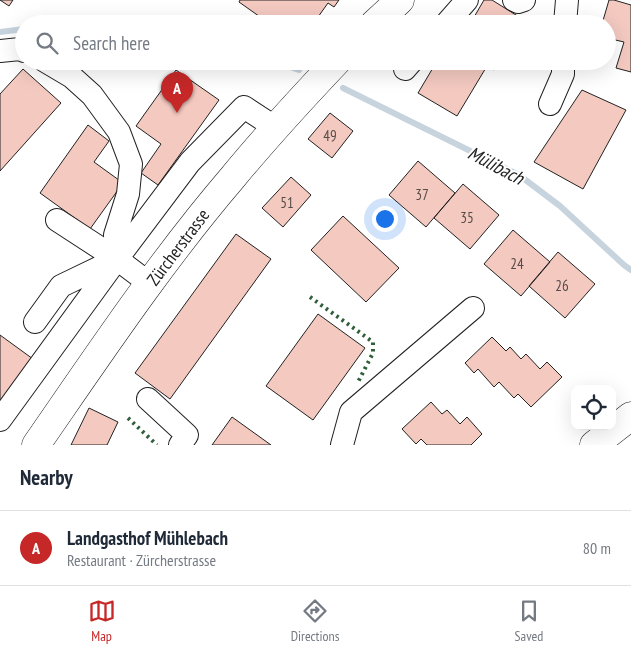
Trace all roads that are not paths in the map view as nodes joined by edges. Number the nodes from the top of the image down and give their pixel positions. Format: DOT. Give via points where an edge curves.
graph roads {
  1 [pos="400,0"];
  2 [pos="467,0"];
  3 [pos="514,0"];
  4 [pos="524,0"];
  5 [pos="567,0"];
  6 [pos="384,15"];
  7 [pos="454,15"];
  8 [pos="566,15"];
  9 [pos="15,50"];
  10 [pos="0,51"];
  11 [pos="61,70"];
  12 [pos="329,70"];
  13 [pos="563,70"];
  14 [pos="550,104"];
  15 [pos="276,128"];
  16 [pos="57,220"];
  17 [pos="117,259"];
  18 [pos="150,284"];
  19 [pos="473,308"];
  20 [pos="35,322"];
  21 [pos="148,399"];
  22 [pos="631,416"];
  23 [pos="0,420"];
  24 [pos="36,445"];
  25 [pos="180,445"];
  26 [pos="342,445"];
  27 [pos="594,445"];
  1 -- 6 [label="main road"];
  2 -- 7 [label="street"];
  3 -- 4 [label="street"];
  5 -- 8 [label="street"];
  9 -- 10 [label="street"];
  11 -- 17 [label="street" via="92,95 119,132 130,164 128,194 115,235"];
  12 -- 15 [label="main road, Zürcherstrasse"];
  13 -- 14 [label="street"];
  15 -- 17 [label="street" via="244,107 190,162"];
  15 -- 18 [label="main road, Zürcherstrasse" via="232,177"];
  16 -- 17 [label="street"];
  17 -- 18 [label="street"];
  17 -- 20 [label="street" via="61,286"];
  17 -- 23 [label="street"];
  18 -- 24 [label="main road, Zürcherstrasse"];
  19 -- 26 [label="street" via="352,412"];
  21 -- 25 [label="street" via="187,435"];
  22 -- 27 [label="main road"];
}
